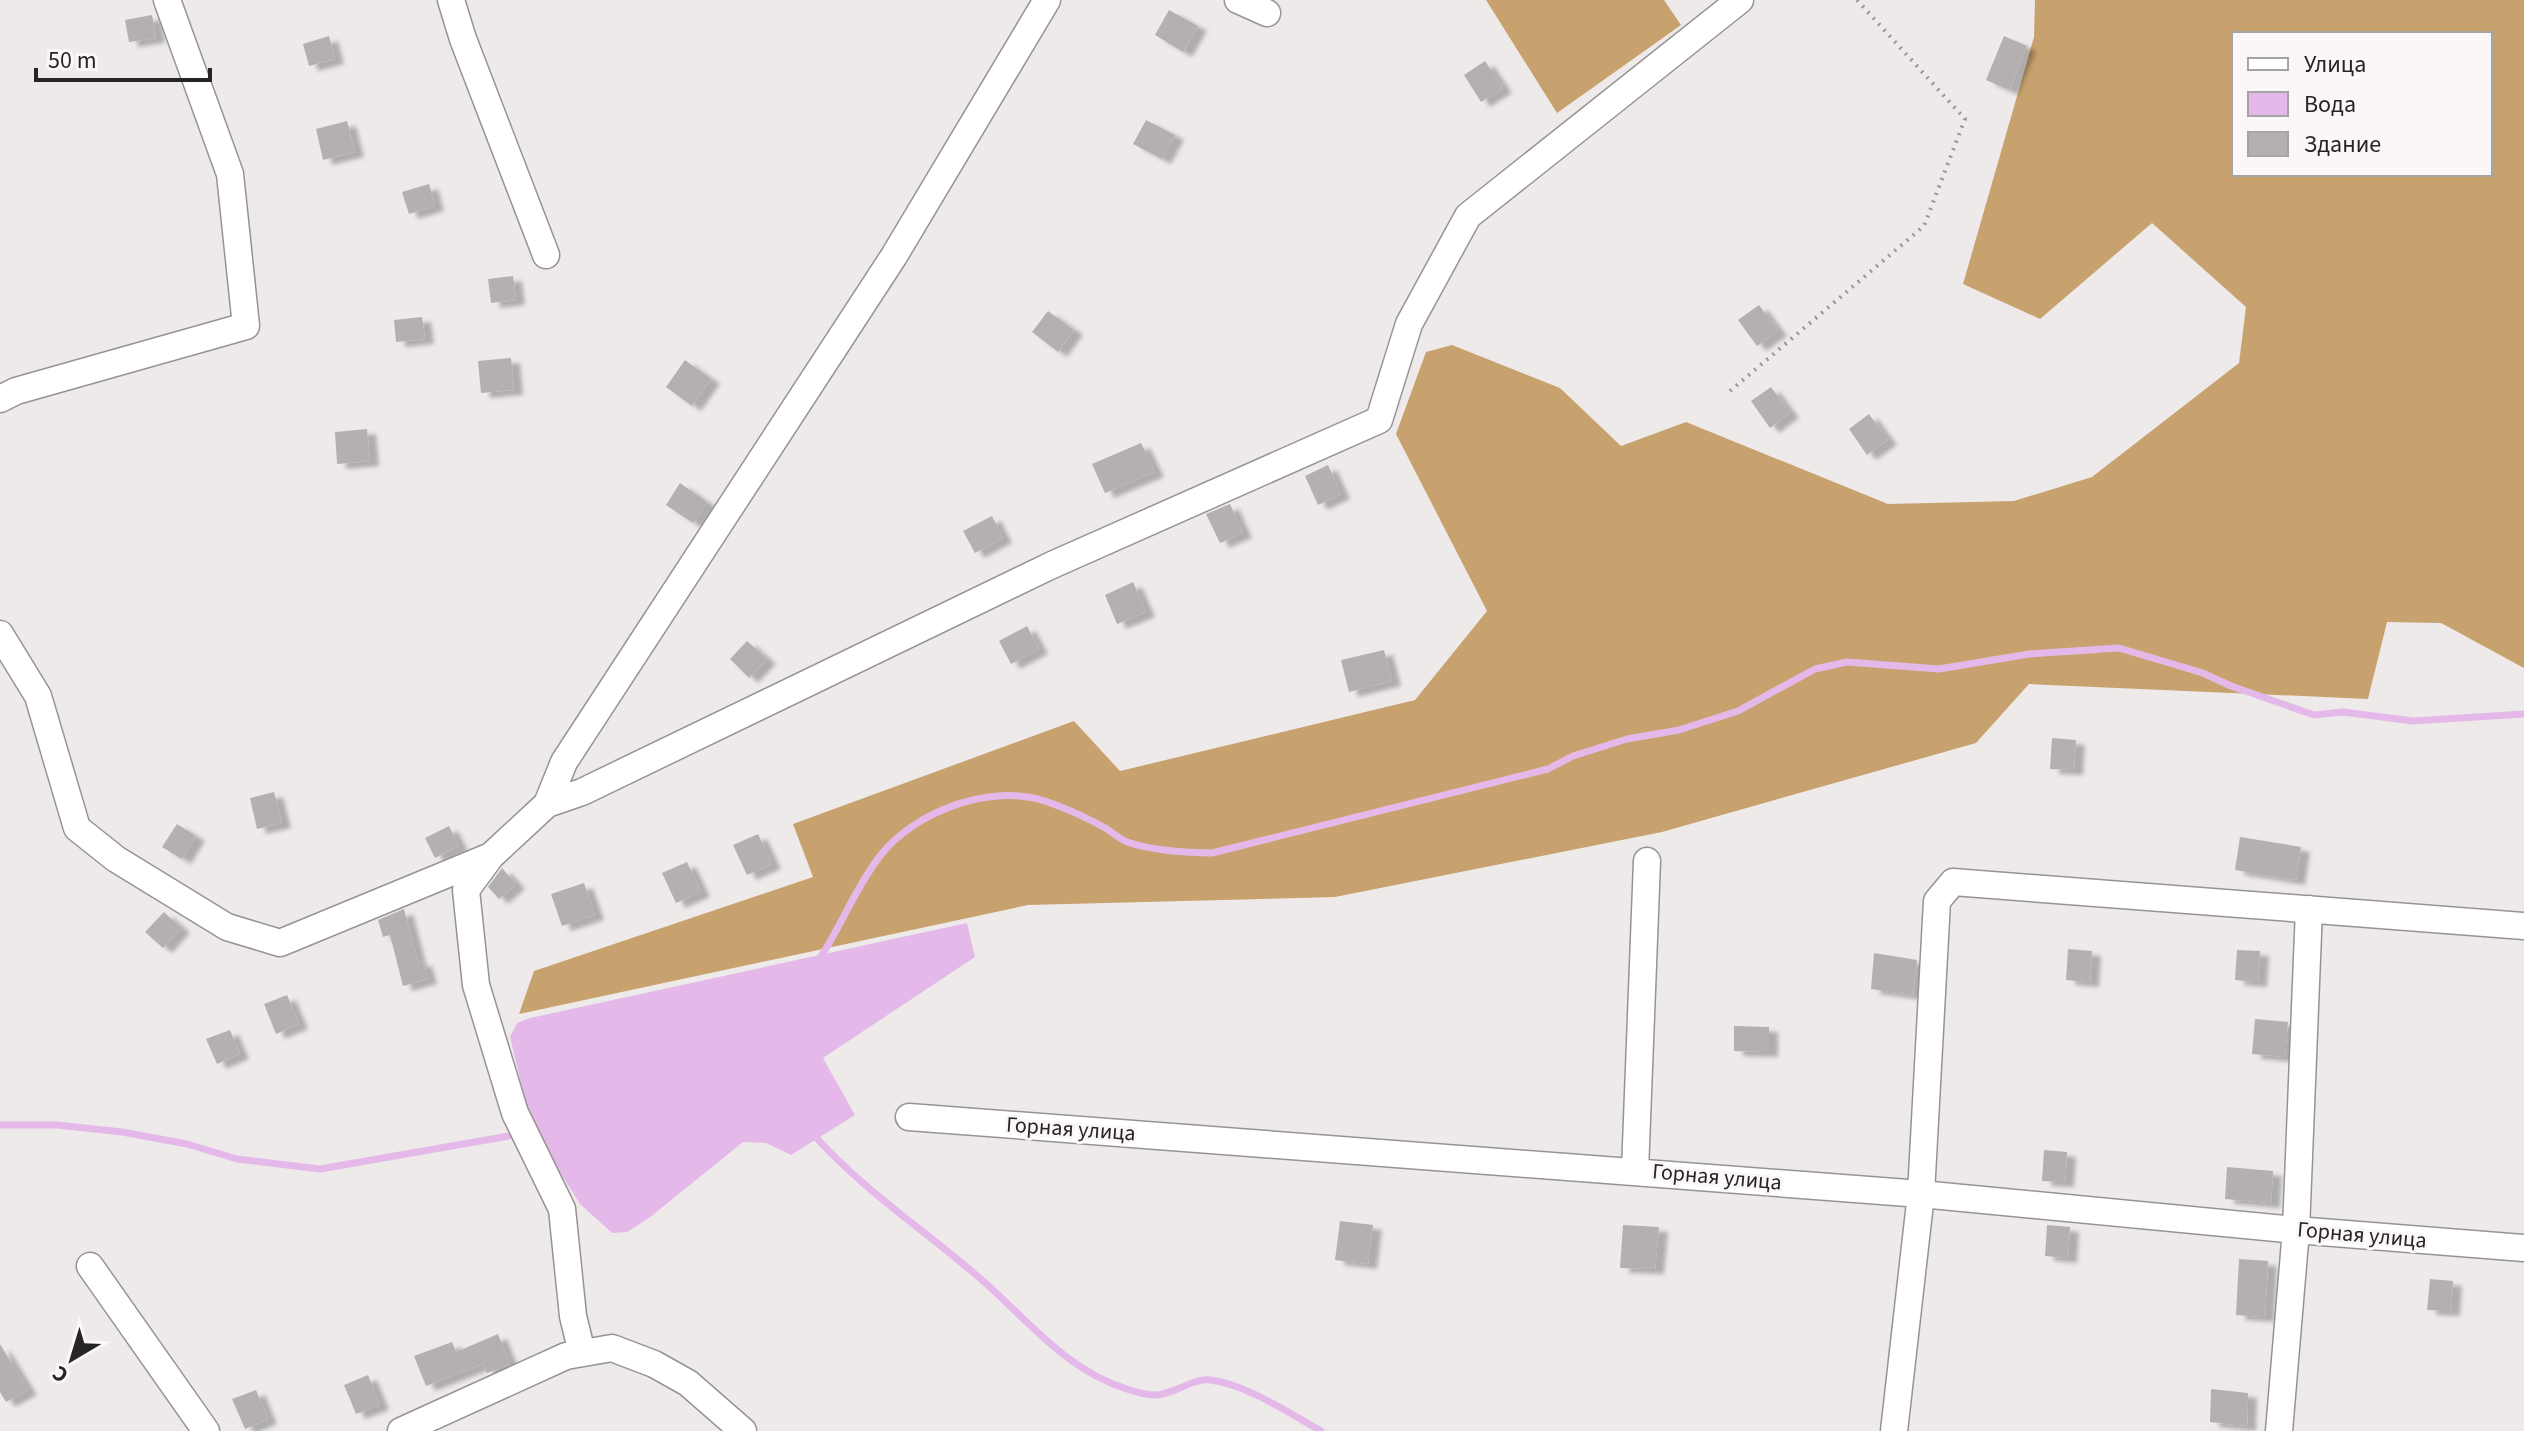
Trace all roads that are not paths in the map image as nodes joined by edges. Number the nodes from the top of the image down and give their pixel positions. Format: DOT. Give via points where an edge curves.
graph roads {
  1 [pos="167,0"];
  2 [pos="451,0"];
  3 [pos="1047,0"];
  4 [pos="1238,0"];
  5 [pos="1740,0"];
  6 [pos="1267,13"];
  7 [pos="546,255"];
  8 [pos="0,399"];
  9 [pos="0,634"];
  10 [pos="547,804"];
  11 [pos="491,856"];
  12 [pos="1647,861"];
  13 [pos="2309,909"];
  14 [pos="2524,926"];
  15 [pos="909,1117"];
  16 [pos="1635,1171"];
  17 [pos="1921,1194"];
  18 [pos="2296,1230"];
  19 [pos="2524,1248"];
  20 [pos="90,1266"];
  21 [pos="582,1353"];
  22 [pos="206,1431"];
  23 [pos="401,1431"];
  24 [pos="743,1431"];
  25 [pos="1894,1431"];
  26 [pos="2279,1431"];
  1 -- 8 [label="street" via="230,174 246,326"];
  2 -- 7 [label="street"];
  3 -- 10 [label="street" via="894,256 564,762"];
  4 -- 6 [label="street"];
  5 -- 10 [label="street" via="1468,216 1409,324 1379,420 1052,565 582,792"];
  9 -- 11 [label="street" via="38,696 77,828 116,859 227,927 280,943"];
  10 -- 11 [label="street"];
  11 -- 21 [label="street" via="466,890 476,985 515,1113 562,1209"];
  12 -- 16 [label="street"];
  13 -- 14 [label="street"];
  13 -- 17 [label="street" via="1953,882 1937,901"];
  13 -- 18 [label="street"];
  15 -- 16 [label="street, Горная улица"];
  16 -- 17 [label="street, Горная улица"];
  17 -- 18 [label="street, Горная улица"];
  17 -- 25 [label="street"];
  18 -- 19 [label="street, Горная улица"];
  18 -- 26 [label="street"];
  20 -- 22 [label="street"];
  21 -- 23 [label="street"];
  21 -- 24 [label="street" via="612,1348 654,1364 688,1383"];
}
